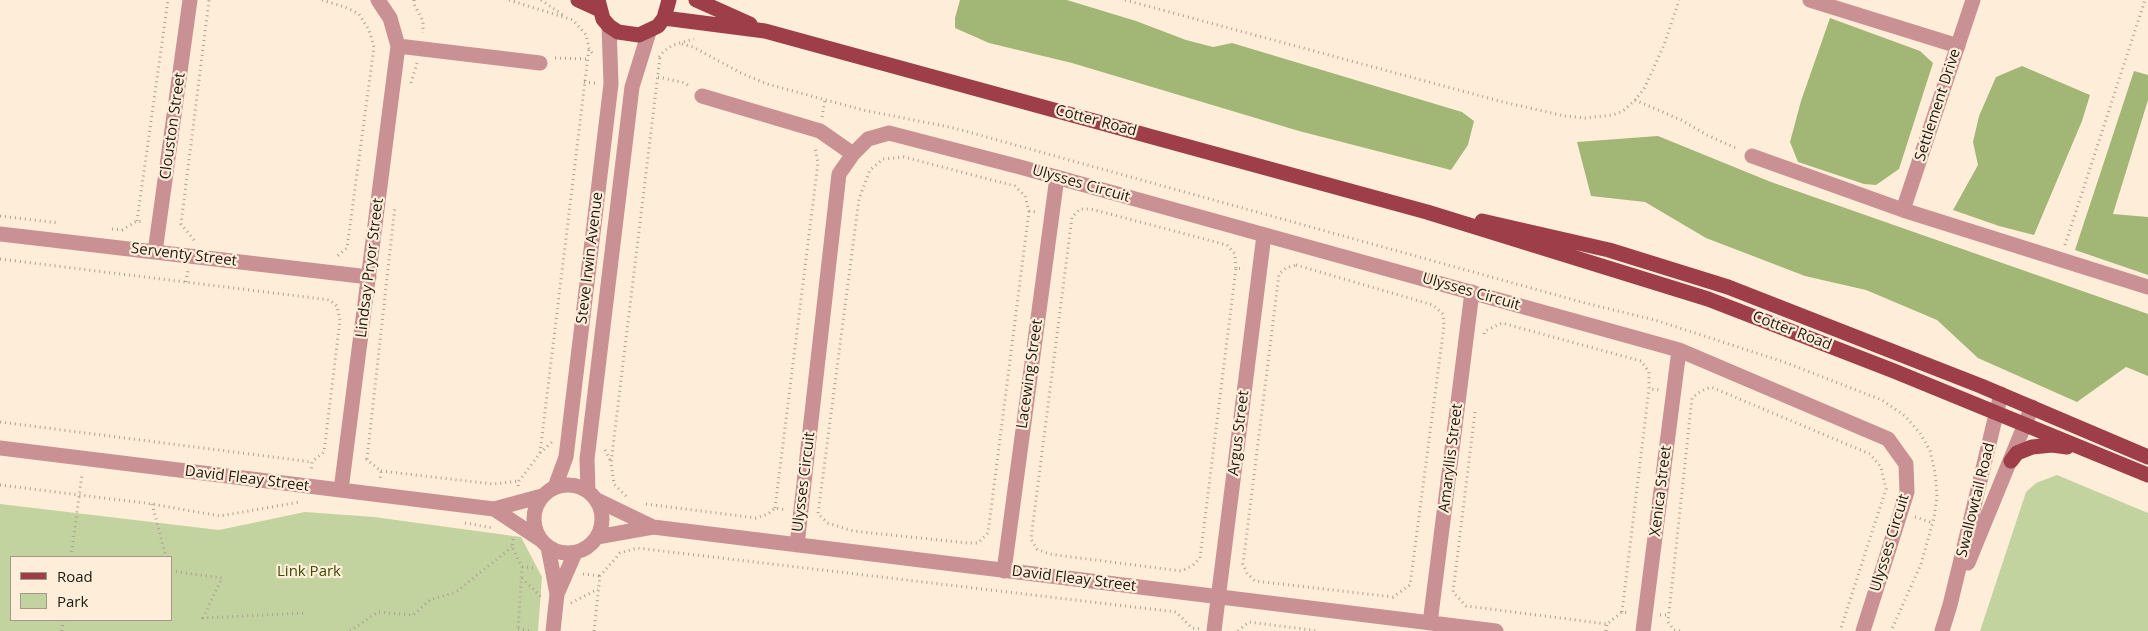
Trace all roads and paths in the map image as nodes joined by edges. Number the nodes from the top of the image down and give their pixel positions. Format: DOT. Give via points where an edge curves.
graph roads {
  1 [pos="168,0"];
  2 [pos="190,0"];
  3 [pos="209,0"];
  4 [pos="322,0"];
  5 [pos="378,0"];
  6 [pos="414,0"];
  7 [pos="509,0"];
  8 [pos="541,0"];
  9 [pos="578,0"];
  10 [pos="669,0"];
  11 [pos="696,0"];
  12 [pos="1125,0"];
  13 [pos="1679,0"];
  14 [pos="1810,0"];
  15 [pos="1973,0"];
  16 [pos="2145,0"];
  17 [pos="599,5"];
  18 [pos="566,16"];
  19 [pos="664,18"];
  20 [pos="609,26"];
  21 [pos="765,30"];
  22 [pos="649,32"];
  23 [pos="398,46"];
  24 [pos="1958,46"];
  25 [pos="423,49"];
  26 [pos="586,59"];
  27 [pos="540,63"];
  28 [pos="658,77"];
  29 [pos="410,87"];
  30 [pos="702,96"];
  31 [pos="1635,100"];
  32 [pos="816,139"];
  33 [pos="853,154"];
  34 [pos="1752,156"];
  35 [pos="1057,177"];
  36 [pos="396,204"];
  37 [pos="1903,210"];
  38 [pos="1028,211"];
  39 [pos="1427,212"];
  40 [pos="1052,214"];
  41 [pos="0,216"];
  42 [pos="1072,218"];
  43 [pos="69,224"];
  44 [pos="108,229"];
  45 [pos="0,234"];
  46 [pos="1264,235"];
  47 [pos="202,240"];
  48 [pos="155,252"];
  49 [pos="334,258"];
  50 [pos="0,259"];
  51 [pos="2060,260"];
  52 [pos="1236,268"];
  53 [pos="1260,272"];
  54 [pos="1279,274"];
  55 [pos="369,277"];
  56 [pos="2148,287"];
  57 [pos="1472,292"];
  58 [pos="1585,303"];
  59 [pos="1484,340"];
  60 [pos="1678,350"];
  61 [pos="1649,389"];
  62 [pos="1673,392"];
  63 [pos="2001,394"];
  64 [pos="2032,407"];
  65 [pos="1475,408"];
  66 [pos="1996,414"];
  67 [pos="0,422"];
  68 [pos="2025,426"];
  69 [pos="0,448"];
  70 [pos="2081,448"];
  71 [pos="85,458"];
  72 [pos="2148,458"];
  73 [pos="367,459"];
  74 [pos="2011,461"];
  75 [pos="312,462"];
  76 [pos="381,471"];
  77 [pos="2148,475"];
  78 [pos="0,485"];
  79 [pos="311,486"];
  80 [pos="556,487"];
  81 [pos="341,490"];
  82 [pos="80,494"];
  83 [pos="542,496"];
  84 [pos="592,496"];
  85 [pos="627,496"];
  86 [pos="643,503"];
  87 [pos="152,504"];
  88 [pos="775,508"];
  89 [pos="494,510"];
  90 [pos="800,512"];
  91 [pos="818,514"];
  92 [pos="458,522"];
  93 [pos="653,527"];
  94 [pos="495,528"];
  95 [pos="597,537"];
  96 [pos="544,543"];
  97 [pos="796,545"];
  98 [pos="575,552"];
  99 [pos="71,556"];
  100 [pos="166,556"];
  101 [pos="172,571"];
  102 [pos="1004,571"];
  103 [pos="522,578"];
  104 [pos="599,588"];
  105 [pos="557,594"];
  106 [pos="1218,597"];
  107 [pos="1950,605"];
  108 [pos="555,612"];
  109 [pos="1622,612"];
  110 [pos="305,613"];
  111 [pos="1645,614"];
  112 [pos="1669,615"];
  113 [pos="1430,623"];
  114 [pos="1607,624"];
  115 [pos="1401,625"];
  116 [pos="518,630"];
  117 [pos="1192,630"];
  118 [pos="350,631"];
  119 [pos="531,631"];
  120 [pos="553,631"];
  121 [pos="594,631"];
  122 [pos="1214,631"];
  123 [pos="1238,631"];
  124 [pos="1319,631"];
  125 [pos="1496,631"];
  126 [pos="1606,631"];
  127 [pos="1643,631"];
  128 [pos="1680,631"];
  129 [pos="1840,631"];
  130 [pos="1863,631"];
  131 [pos="1942,631"];
  1 -- 44 [label="path" via="137,221 122,230"];
  2 -- 48 [label="street, Clouston Street"];
  3 -- 47 [label="path" via="180,224 192,239"];
  4 -- 49 [label="path" via="359,14 374,47 347,248"];
  5 -- 23 [label="street, Lindsay Pryor Street" via="390,18"];
  6 -- 25 [label="path" via="423,21"];
  7 -- 18 [label="path"];
  8 -- 18 [label="path"];
  9 -- 17 [label="main road"];
  10 -- 19 [label="main road"];
  11 -- 21 [label="main road, Cotter Road"];
  12 -- 31 [label="path" via="1429,83 1565,116 1613,115"];
  13 -- 31 [label="path" via="1664,45 1644,89"];
  14 -- 24 [label="street"];
  15 -- 24 [label="street, Settlement Drive"];
  16 -- 51 [label="path"];
  17 -- 20 [label="main road"];
  18 -- 26 [label="path" via="586,35 589,48"];
  19 -- 21 [label="main road, Cotter Road"];
  19 -- 22 [label="main road"];
  20 -- 22 [label="main road" via="628,35"];
  20 -- 80 [label="street, Steve Irwin Avenue" via="611,84 566,457"];
  21 -- 39 [label="main road, Cotter Road"];
  22 -- 84 [label="street, Steve Irwin Avenue" via="632,87 587,459"];
  23 -- 25 [label="street"];
  23 -- 55 [label="street, Lindsay Pryor Street"];
  24 -- 37 [label="street, Settlement Drive"];
  25 -- 27 [label="street"];
  25 -- 29 [label="path"];
  26 -- 27 [label="path" via="552,58"];
  26 -- 76 [label="path" via="540,453 519,481 493,484"];
  28 -- 30 [label="path" via="685,83"];
  28 -- 58 [label="path" via="660,57 664,51 682,44 767,84 814,98 954,128"];
  28 -- 85 [label="path" via="611,463 614,484"];
  30 -- 33 [label="street" via="820,131"];
  31 -- 34 [label="path"];
  32 -- 88 [label="path" via="818,163"];
  33 -- 35 [label="street, Ulysses Circuit" via="868,139 889,133"];
  33 -- 90 [label="street, Ulysses Circuit" via="839,174"];
  34 -- 37 [label="street"];
  35 -- 40 [label="street, Lacewing Street"];
  35 -- 46 [label="street, Ulysses Circuit"];
  36 -- 73 [label="path"];
  37 -- 51 [label="street"];
  38 -- 40 [label="path"];
  38 -- 91 [label="path" via="988,533 978,543 968,543 863,532 839,528"];
  38 -- 91 [label="path" via="1025,196 1015,186 904,156 883,159 870,170 859,199"];
  39 -- 63 [label="main road, Cotter Road" via="1497,223 1609,250 1685,273 1768,301"];
  39 -- 66 [label="main road, Cotter Road" via="1708,299"];
  40 -- 42 [label="path"];
  40 -- 102 [label="street, Lacewing Street"];
  41 -- 43 [label="path"];
  42 -- 52 [label="path" via="1080,209 1091,209 1227,245 1235,254"];
  42 -- 52 [label="path" via="1031,539 1037,549 1049,554 1181,571 1200,558"];
  45 -- 48 [label="street, Serventy Street"];
  46 -- 53 [label="street, Argus Street"];
  46 -- 57 [label="street, Ulysses Circuit"];
  48 -- 55 [label="street, Serventy Street"];
  50 -- 75 [label="path" via="330,300 337,306 340,320 324,452"];
  51 -- 56 [label="street"];
  52 -- 53 [label="path"];
  53 -- 54 [label="path"];
  53 -- 106 [label="street, Argus Street"];
  54 -- 54 [label="path" via="1243,564 1255,581 1393,597 1410,586 1443,314 1433,305 1296,265"];
  55 -- 81 [label="street, Lindsay Pryor Street"];
  57 -- 60 [label="street, Ulysses Circuit"];
  57 -- 113 [label="street, Amaryllis Street"];
  59 -- 61 [label="path" via="1485,331 1502,323 1641,361 1649,372"];
  60 -- 62 [label="street, Xenica Street"];
  60 -- 130 [label="street, Ulysses Circuit" via="1888,439 1906,464 1908,492"];
  61 -- 62 [label="path"];
  61 -- 109 [label="path"];
  62 -- 111 [label="street, Xenica Street"];
  63 -- 64 [label="main road, Cotter Road"];
  63 -- 66 [label="street, Swallowtail Road"];
  64 -- 68 [label="street, Swallowtail Road"];
  64 -- 72 [label="main road, Cotter Road"];
  65 -- 114 [label="path" via="1453,592 1466,606"];
  66 -- 68 [label="main road, Cotter Road"];
  66 -- 107 [label="street, Swallowtail Road"];
  67 -- 75 [label="path"];
  68 -- 70 [label="main road, Cotter Road"];
  68 -- 74 [label="street, Swallowtail Road"];
  69 -- 71 [label="street, David Fleay Street"];
  70 -- 74 [label="main road" via="2032,447"];
  70 -- 77 [label="main road, Cotter Road"];
  71 -- 79 [label="street, David Fleay Street"];
  71 -- 82 [label="path"];
  74 -- 107 [label="street, Swallowtail Road"];
  75 -- 79 [label="path"];
  78 -- 82 [label="path"];
  79 -- 81 [label="street, David Fleay Street"];
  79 -- 87 [label="path" via="305,502 220,516"];
  80 -- 83 [label="street"];
  80 -- 84 [label="street" via="578,486"];
  81 -- 89 [label="street, David Fleay Street"];
  82 -- 87 [label="path"];
  82 -- 99 [label="path"];
  83 -- 89 [label="street, David Fleay Street"];
  83 -- 96 [label="street" via="534,518 535,529"];
  84 -- 93 [label="street, David Fleay Street"];
  84 -- 95 [label="street" via="602,518"];
  86 -- 88 [label="path" via="756,518"];
  87 -- 100 [label="path"];
  88 -- 90 [label="path"];
  89 -- 96 [label="street, David Fleay Street"];
  90 -- 91 [label="path"];
  90 -- 97 [label="street, Ulysses Circuit"];
  92 -- 94 [label="path"];
  93 -- 95 [label="street, David Fleay Street"];
  93 -- 97 [label="street, David Fleay Street"];
  95 -- 98 [label="street" via="592,544"];
  96 -- 98 [label="street" via="566,553"];
  96 -- 105 [label="street"];
  97 -- 102 [label="street, David Fleay Street"];
  98 -- 105 [label="street"];
  101 -- 110 [label="path" via="222,578 203,618"];
  102 -- 106 [label="street, David Fleay Street"];
  103 -- 108 [label="path"];
  103 -- 116 [label="path"];
  103 -- 118 [label="path" via="522,567 512,547 456,592 430,600 413,616 378,612"];
  104 -- 108 [label="path"];
  104 -- 117 [label="path" via="600,576 620,554 637,548 1176,612"];
  104 -- 121 [label="path"];
  105 -- 108 [label="street"];
  106 -- 115 [label="street, David Fleay Street"];
  106 -- 122 [label="street, Argus Street"];
  107 -- 131 [label="street, Swallowtail Road"];
  108 -- 120 [label="street"];
  109 -- 111 [label="path"];
  109 -- 114 [label="path"];
  111 -- 112 [label="path"];
  111 -- 127 [label="street, Xenica Street"];
  112 -- 128 [label="path" via="1668,622 1674,630"];
  112 -- 129 [label="path" via="1692,398 1711,387 1870,454 1881,468 1886,489"];
  113 -- 115 [label="street, David Fleay Street"];
  113 -- 125 [label="street, David Fleay Street"];
  114 -- 126 [label="path"];
  116 -- 119 [label="path"];
  117 -- 122 [label="path"];
  123 -- 124 [label="path" via="1249,622"];
}
